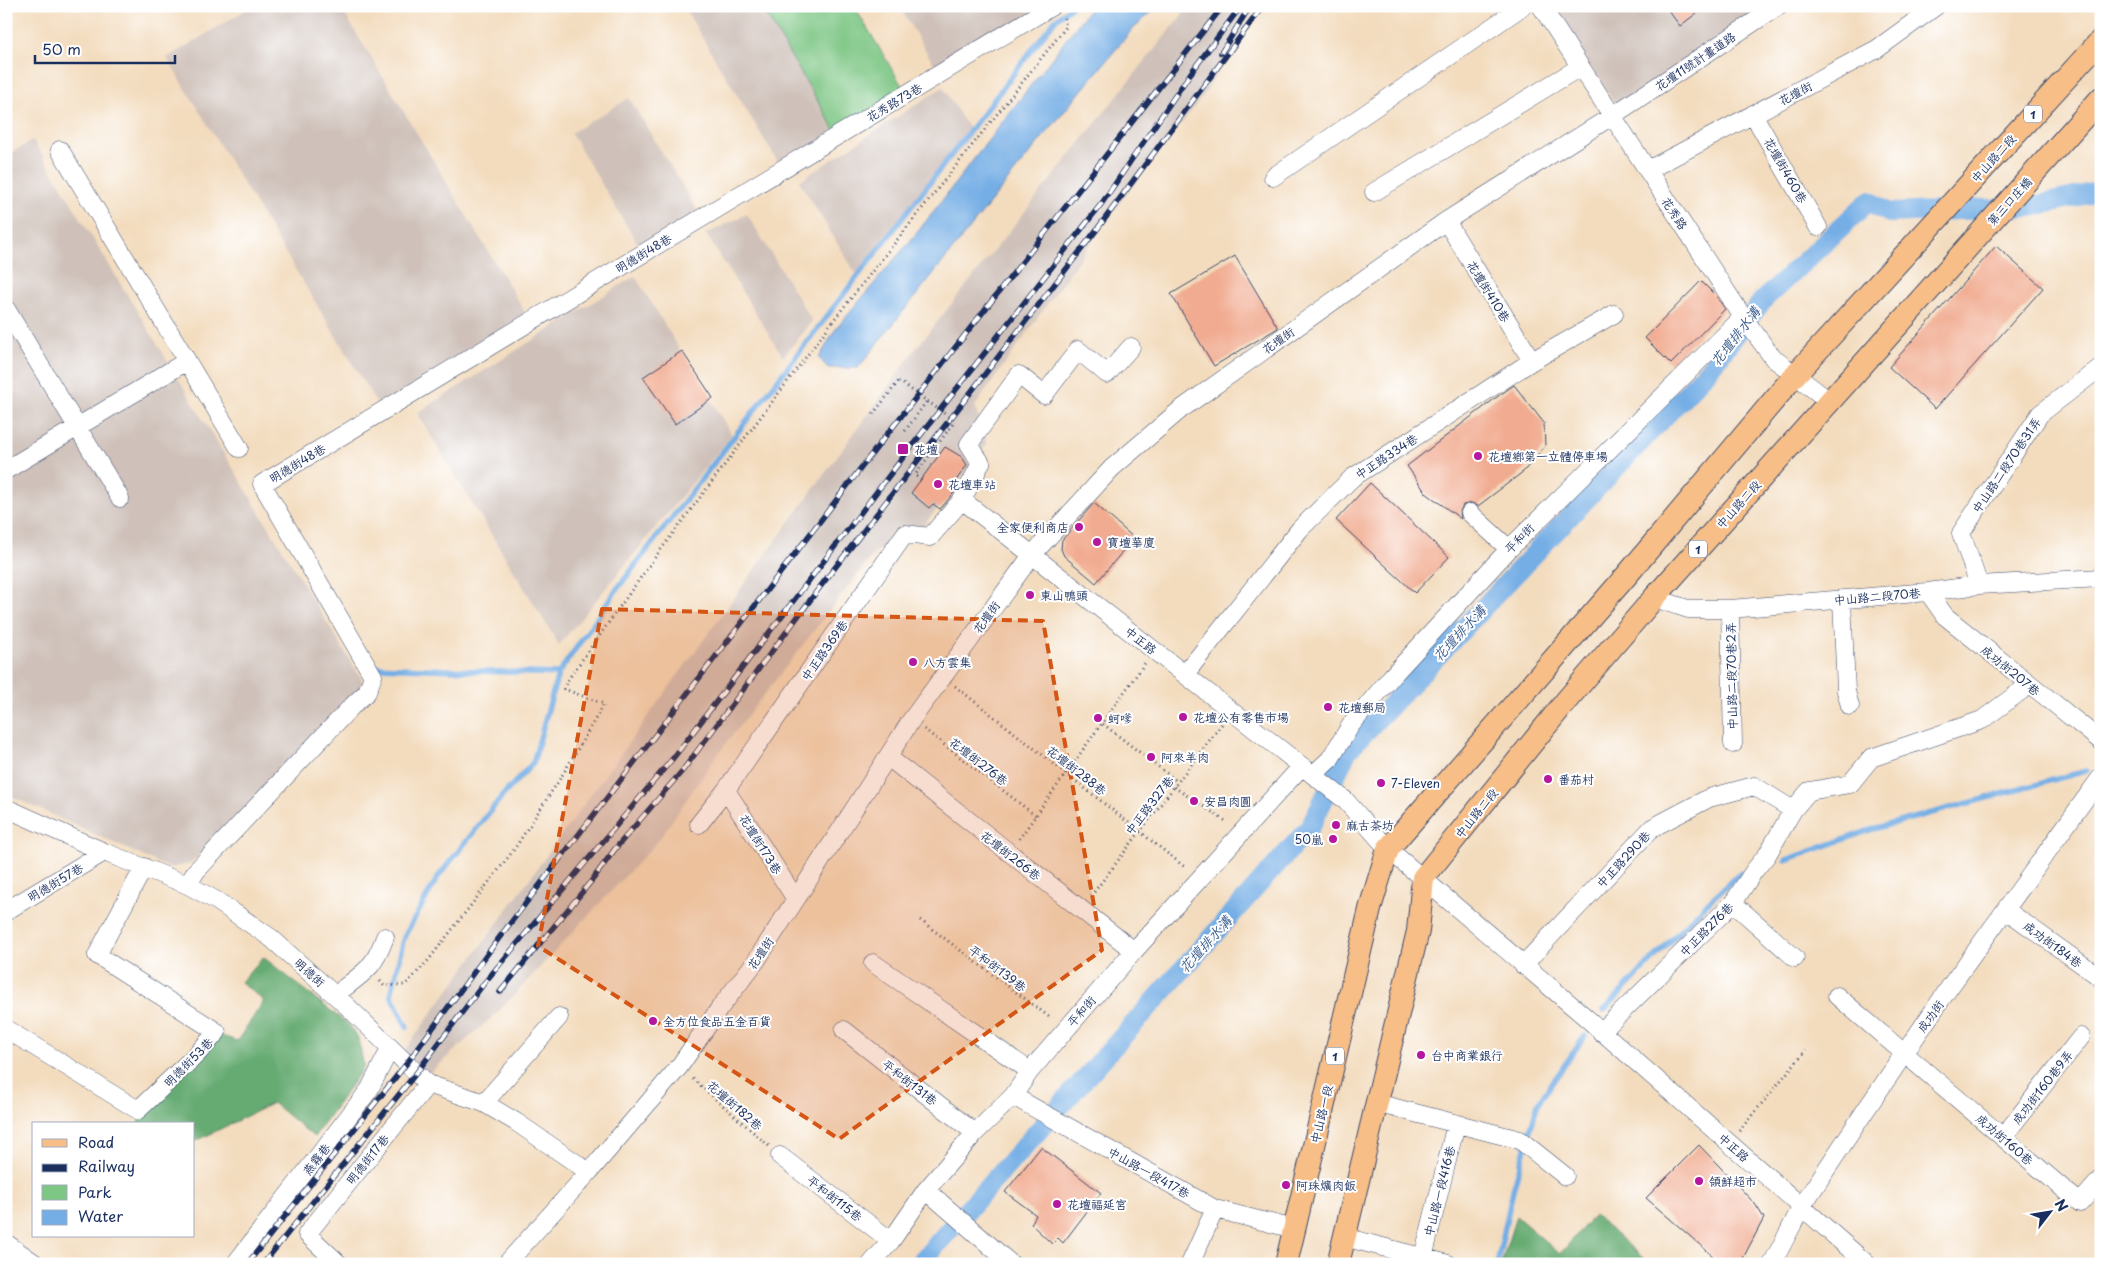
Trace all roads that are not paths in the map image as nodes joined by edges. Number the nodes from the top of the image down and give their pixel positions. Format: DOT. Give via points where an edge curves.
graph roads {
  1 [pos="1523,6"];
  2 [pos="1541,6"];
  3 [pos="1778,6"];
  4 [pos="1936,6"];
  5 [pos="1058,10"];
  6 [pos="2101,40"];
  7 [pos="1580,67"];
  8 [pos="2101,98"];
  9 [pos="1753,114"];
  10 [pos="1612,116"];
  11 [pos="60,150"];
  12 [pos="1648,170"];
  13 [pos="1273,177"];
  14 [pos="1374,192"];
  15 [pos="736,197"];
  16 [pos="1446,222"];
  17 [pos="1818,226"];
  18 [pos="1984,229"];
  19 [pos="6,309"];
  20 [pos="1614,314"];
  21 [pos="1743,317"];
  22 [pos="1131,347"];
  23 [pos="187,361"];
  24 [pos="1532,361"];
  25 [pos="2101,367"];
  26 [pos="1795,375"];
  27 [pos="1829,401"];
  28 [pos="77,427"];
  29 [pos="239,448"];
  30 [pos="6,470"];
  31 [pos="120,498"];
  32 [pos="962,500"];
  33 [pos="1470,513"];
  34 [pos="1509,549"];
  35 [pos="1032,555"];
  36 [pos="2101,578"];
  37 [pos="1979,586"];
  38 [pos="1928,592"];
  39 [pos="1654,598"];
  40 [pos="1842,599"];
  41 [pos="1730,609"];
  42 [pos="1185,674"];
  43 [pos="2029,685"];
  44 [pos="1850,706"];
  45 [pos="2101,741"];
  46 [pos="1733,744"];
  47 [pos="888,757"];
  48 [pos="1312,774"];
  49 [pos="2101,777"];
  50 [pos="726,790"];
  51 [pos="6,808"];
  52 [pos="1792,810"];
  53 [pos="699,824"];
  54 [pos="1388,849"];
  55 [pos="104,852"];
  56 [pos="144,867"];
  57 [pos="1423,878"];
  58 [pos="188,885"];
  59 [pos="795,898"];
  60 [pos="1733,903"];
  61 [pos="2006,910"];
  62 [pos="6,911"];
  63 [pos="385,937"];
  64 [pos="1134,951"];
  65 [pos="1795,958"];
  66 [pos="873,963"];
  67 [pos="1523,965"];
  68 [pos="2101,978"];
  69 [pos="344,988"];
  70 [pos="1837,996"];
  71 [pos="559,1017"];
  72 [pos="6,1029"];
  73 [pos="844,1030"];
  74 [pos="1601,1032"];
  75 [pos="2081,1037"];
  76 [pos="390,1049"];
  77 [pos="1905,1053"];
  78 [pos="1030,1071"];
  79 [pos="428,1084"];
  80 [pos="1013,1096"];
  81 [pos="484,1103"];
  82 [pos="1376,1103"];
  83 [pos="1456,1124"];
  84 [pos="975,1134"];
  85 [pos="2003,1137"];
  86 [pos="780,1156"];
  87 [pos="589,1172"];
  88 [pos="1565,1176"];
  89 [pos="2101,1179"];
  90 [pos="926,1190"];
  91 [pos="1802,1206"];
  92 [pos="1215,1209"];
  93 [pos="1294,1229"];
  94 [pos="1344,1237"];
  95 [pos="891,1241"];
  96 [pos="6,1243"];
  97 [pos="1423,1258"];
  98 [pos="36,1264"];
  99 [pos="235,1264"];
  100 [pos="339,1264"];
  101 [pos="506,1264"];
  102 [pos="871,1264"];
  103 [pos="1012,1264"];
  104 [pos="1190,1264"];
  105 [pos="1286,1264"];
  106 [pos="1338,1264"];
  107 [pos="1448,1264"];
  108 [pos="1772,1264"];
  109 [pos="1867,1264"];
  1 -- 13 [label="street"];
  2 -- 7 [label="street, 花秀路"];
  3 -- 10 [label="street, 花壇11號計畫道路"];
  4 -- 9 [label="street, 花壇街" via="1877,50"];
  5 -- 15 [label="street, 花秀路73巷"];
  6 -- 26 [label="main road, 中山路二段 / 1"];
  7 -- 10 [label="street, 花秀路"];
  7 -- 14 [label="street"];
  8 -- 18 [label="main road, 第三口庄橋 / 1"];
  9 -- 12 [label="street, 花壇街"];
  9 -- 17 [label="street, 花壇街460巷"];
  10 -- 12 [label="street, 花秀路"];
  10 -- 16 [label="street, 花壇街"];
  11 -- 23 [label="street"];
  12 -- 21 [label="street, 花秀路"];
  15 -- 58 [label="street, 明德街48巷" via="262,484 373,676 367,692 196,871"];
  16 -- 24 [label="street, 花壇街410巷"];
  16 -- 35 [label="street, 花壇街" via="1180,410 1112,468"];
  18 -- 27 [label="main road, 中山路二段 / 1"];
  19 -- 28 [label="street"];
  20 -- 24 [label="street, 中正路334巷"];
  21 -- 26 [label="street, 花秀路" via="1773,358"];
  21 -- 34 [label="street, 平和街"];
  22 -- 32 [label="street" via="1107,374 1078,350 1044,395 1019,375 969,444 981,463"];
  23 -- 28 [label="street"];
  23 -- 29 [label="street"];
  24 -- 42 [label="street, 中正路334巷" via="1352,478 1300,529"];
  25 -- 37 [label="street, 中山路二段70巷31弄" via="2040,414 1961,533"];
  26 -- 27 [label="street, 花秀路"];
  26 -- 54 [label="main road, 1"];
  27 -- 39 [label="main road, 中山路二段 / 1"];
  28 -- 30 [label="street"];
  28 -- 31 [label="street"];
  32 -- 35 [label="street, 中正路"];
  32 -- 50 [label="street, 中正路369巷" via="930,537 905,534"];
  33 -- 34 [label="street"];
  34 -- 48 [label="street, 平和街" via="1392,676 1351,725 1330,759"];
  35 -- 42 [label="street, 中正路"];
  35 -- 47 [label="street, 花壇街" via="912,719"];
  36 -- 37 [label="street, 中山路二段70巷"];
  37 -- 38 [label="street, 中山路二段70巷"];
  38 -- 40 [label="street, 中山路二段70巷"];
  38 -- 43 [label="street, 成功街207巷" via="1945,616"];
  39 -- 41 [label="street, 中山路二段70巷" via="1688,609"];
  39 -- 57 [label="main road, 中山路二段 / 1"];
  40 -- 41 [label="street, 中山路二段70巷"];
  40 -- 44 [label="street" via="1846,691"];
  41 -- 46 [label="street, 中山路二段70巷2弄"];
  42 -- 48 [label="street, 中正路"];
  43 -- 45 [label="street, 成功街207巷"];
  43 -- 52 [label="street" via="1982,720 1871,758 1850,784 1809,791"];
  47 -- 59 [label="street, 花壇街"];
  47 -- 64 [label="street, 花壇街266巷"];
  48 -- 54 [label="street, 中正路" via="1345,800"];
  48 -- 64 [label="street, 平和街" via="1242,832"];
  49 -- 61 [label="street, 成功街"];
  50 -- 53 [label="street, 中正路369巷"];
  50 -- 59 [label="street, 花壇街173巷"];
  51 -- 55 [label="street, 明德街"];
  52 -- 60 [label="street, 中正路276巷" via="1767,855"];
  52 -- 67 [label="street, 中正路290巷" via="1754,786 1709,798 1652,828"];
  54 -- 57 [label="street"];
  54 -- 93 [label="main road, 中山路一段 / 1" via="1371,905"];
  55 -- 56 [label="street, 明德街"];
  55 -- 62 [label="street, 明德街57巷"];
  56 -- 58 [label="street, 明德街"];
  56 -- 72 [label="street, 明德街53巷" via="97,955 217,1032 138,1110"];
  57 -- 67 [label="street"];
  57 -- 82 [label="main road" via="1418,931"];
  58 -- 76 [label="street, 明德街" via="271,938"];
  59 -- 87 [label="street, 花壇街" via="756,961 718,1009 679,1067"];
  60 -- 65 [label="street"];
  60 -- 74 [label="street, 中正路276巷"];
  61 -- 68 [label="street, 成功街184巷"];
  61 -- 77 [label="street, 成功街"];
  63 -- 69 [label="street" via="369,969"];
  64 -- 78 [label="street, 平和街"];
  66 -- 78 [label="street"];
  67 -- 74 [label="street, 中正路"];
  70 -- 77 [label="street, 成功街160巷"];
  71 -- 81 [label="street"];
  73 -- 84 [label="street, 平和街131巷"];
  74 -- 91 [label="street, 中正路"];
  75 -- 85 [label="street, 成功街160巷9弄"];
  76 -- 79 [label="street, 明德街"];
  76 -- 99 [label="street, 燕霧巷" via="369,1090"];
  77 -- 85 [label="street, 成功街160巷"];
  77 -- 91 [label="street, 成功街"];
  78 -- 80 [label="street, 平和街"];
  79 -- 81 [label="street, 明德街"];
  79 -- 100 [label="street, 明德街17巷" via="307,1234"];
  80 -- 84 [label="street, 平和街"];
  80 -- 92 [label="street, 中山路一段417巷"];
  81 -- 87 [label="street, 明德街"];
  82 -- 83 [label="street"];
  82 -- 94 [label="main road"];
  83 -- 88 [label="street" via="1520,1140"];
  83 -- 97 [label="street, 中山路一段416巷"];
  84 -- 90 [label="street, 平和街"];
  85 -- 89 [label="street, 成功街160巷" via="2080,1203"];
  86 -- 95 [label="street, 平和街115巷"];
  87 -- 101 [label="street, 花壇街"];
  90 -- 95 [label="street, 平和街"];
  90 -- 103 [label="street"];
  91 -- 108 [label="street, 成功街"];
  91 -- 109 [label="street, 中正路"];
  92 -- 93 [label="street, 中山路一段417巷"];
  92 -- 104 [label="street"];
  93 -- 105 [label="main road, 中山路一段 / 1"];
  94 -- 97 [label="street"];
  94 -- 106 [label="main road"];
  95 -- 102 [label="street, 平和街"];
  96 -- 98 [label="street"];
  97 -- 107 [label="street"];
}
